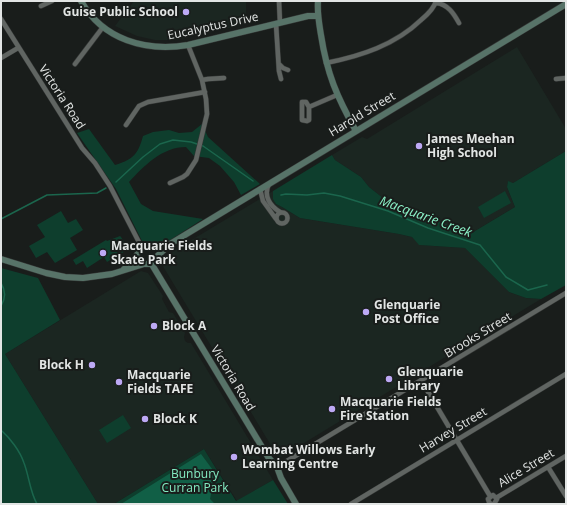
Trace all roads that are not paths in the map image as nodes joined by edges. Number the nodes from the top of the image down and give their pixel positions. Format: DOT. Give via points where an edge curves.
graph roads {
  1 [pos="52,1"];
  2 [pos="81,1"];
  3 [pos="279,1"];
  4 [pos="318,1"];
  5 [pos="436,2"];
  6 [pos="566,4"];
  7 [pos="41,6"];
  8 [pos="318,16"];
  9 [pos="1,19"];
  10 [pos="278,24"];
  11 [pos="459,24"];
  12 [pos="103,27"];
  13 [pos="188,45"];
  14 [pos="18,48"];
  15 [pos="1,58"];
  16 [pos="326,63"];
  17 [pos="75,64"];
  18 [pos="278,64"];
  19 [pos="288,70"];
  20 [pos="224,78"];
  21 [pos="566,78"];
  22 [pos="281,79"];
  23 [pos="556,79"];
  24 [pos="202,80"];
  25 [pos="204,92"];
  26 [pos="337,95"];
  27 [pos="309,107"];
  28 [pos="126,125"];
  29 [pos="356,131"];
  30 [pos="170,183"];
  31 [pos="269,184"];
  32 [pos="260,189"];
  33 [pos="266,195"];
  34 [pos="248,196"];
  35 [pos="263,201"];
  36 [pos="280,212"];
  37 [pos="276,219"];
  38 [pos="170,244"];
  39 [pos="143,249"];
  40 [pos="1,259"];
  41 [pos="150,261"];
  42 [pos="122,270"];
  43 [pos="566,294"];
  44 [pos="566,374"];
  45 [pos="421,380"];
  46 [pos="457,440"];
  47 [pos="566,456"];
  48 [pos="277,467"];
  49 [pos="548,467"];
  50 [pos="490,496"];
  51 [pos="566,496"];
  52 [pos="496,498"];
  53 [pos="488,503"];
  54 [pos="296,504"];
  55 [pos="351,504"];
  56 [pos="495,504"];
  1 -- 7 [label="street"];
  2 -- 12 [label="main road, Eucalyptus Drive"];
  3 -- 10 [label="street"];
  4 -- 8 [label="main road"];
  5 -- 11 [label="street" via="448,7"];
  5 -- 16 [label="street" via="432,10 416,25 394,40 355,57"];
  6 -- 29 [label="main road, Harold Street"];
  8 -- 10 [label="main road, Eucalyptus Drive"];
  8 -- 16 [label="main road"];
  9 -- 14 [label="street, Victoria Road"];
  10 -- 13 [label="main road, Eucalyptus Drive"];
  10 -- 18 [label="street"];
  12 -- 13 [label="main road, Eucalyptus Drive" via="119,37 142,45"];
  12 -- 17 [label="street"];
  13 -- 24 [label="street"];
  14 -- 15 [label="street"];
  14 -- 39 [label="street, Victoria Road" via="82,148 110,186"];
  16 -- 26 [label="main road"];
  18 -- 19 [label="street"];
  18 -- 22 [label="street"];
  20 -- 24 [label="street"];
  21 -- 23 [label="street"];
  24 -- 25 [label="street"];
  25 -- 28 [label="street" via="138,106"];
  25 -- 30 [label="street" via="207,114 196,160 187,174"];
  26 -- 27 [label="street"];
  26 -- 29 [label="main road"];
  29 -- 31 [label="main road, Harold Street"];
  31 -- 32 [label="main road, Harold Street"];
  31 -- 33 [label="street"];
  32 -- 33 [label="street"];
  32 -- 34 [label="main road, Harold Street"];
  32 -- 35 [label="street"];
  33 -- 36 [label="street" via="273,208"];
  34 -- 35 [label="street"];
  34 -- 38 [label="main road, Harold Street"];
  35 -- 37 [label="street"];
  36 -- 37 [label="street"];
  36 -- 37 [label="street" via="285,214 287,221 280,224"];
  38 -- 39 [label="main road, Harold Street"];
  38 -- 41 [label="main road, Harold Street"];
  39 -- 41 [label="main road" via="154,251"];
  39 -- 41 [label="main road" via="139,260"];
  39 -- 42 [label="main road"];
  40 -- 42 [label="main road" via="65,277 97,277"];
  41 -- 42 [label="main road"];
  41 -- 48 [label="main road, Victoria Road" via="268,457"];
  43 -- 45 [label="street, Brooks Street"];
  44 -- 46 [label="street, Harvey Street"];
  45 -- 46 [label="street"];
  45 -- 48 [label="street, Brooks Street"];
  46 -- 50 [label="street"];
  46 -- 55 [label="street, Harvey Street"];
  47 -- 49 [label="street, Alice Street"];
  48 -- 54 [label="main road, Victoria Road"];
  49 -- 51 [label="street"];
  49 -- 52 [label="street, Alice Street"];
  50 -- 52 [label="street"];
  50 -- 53 [label="street"];
  52 -- 56 [label="street"];
}
